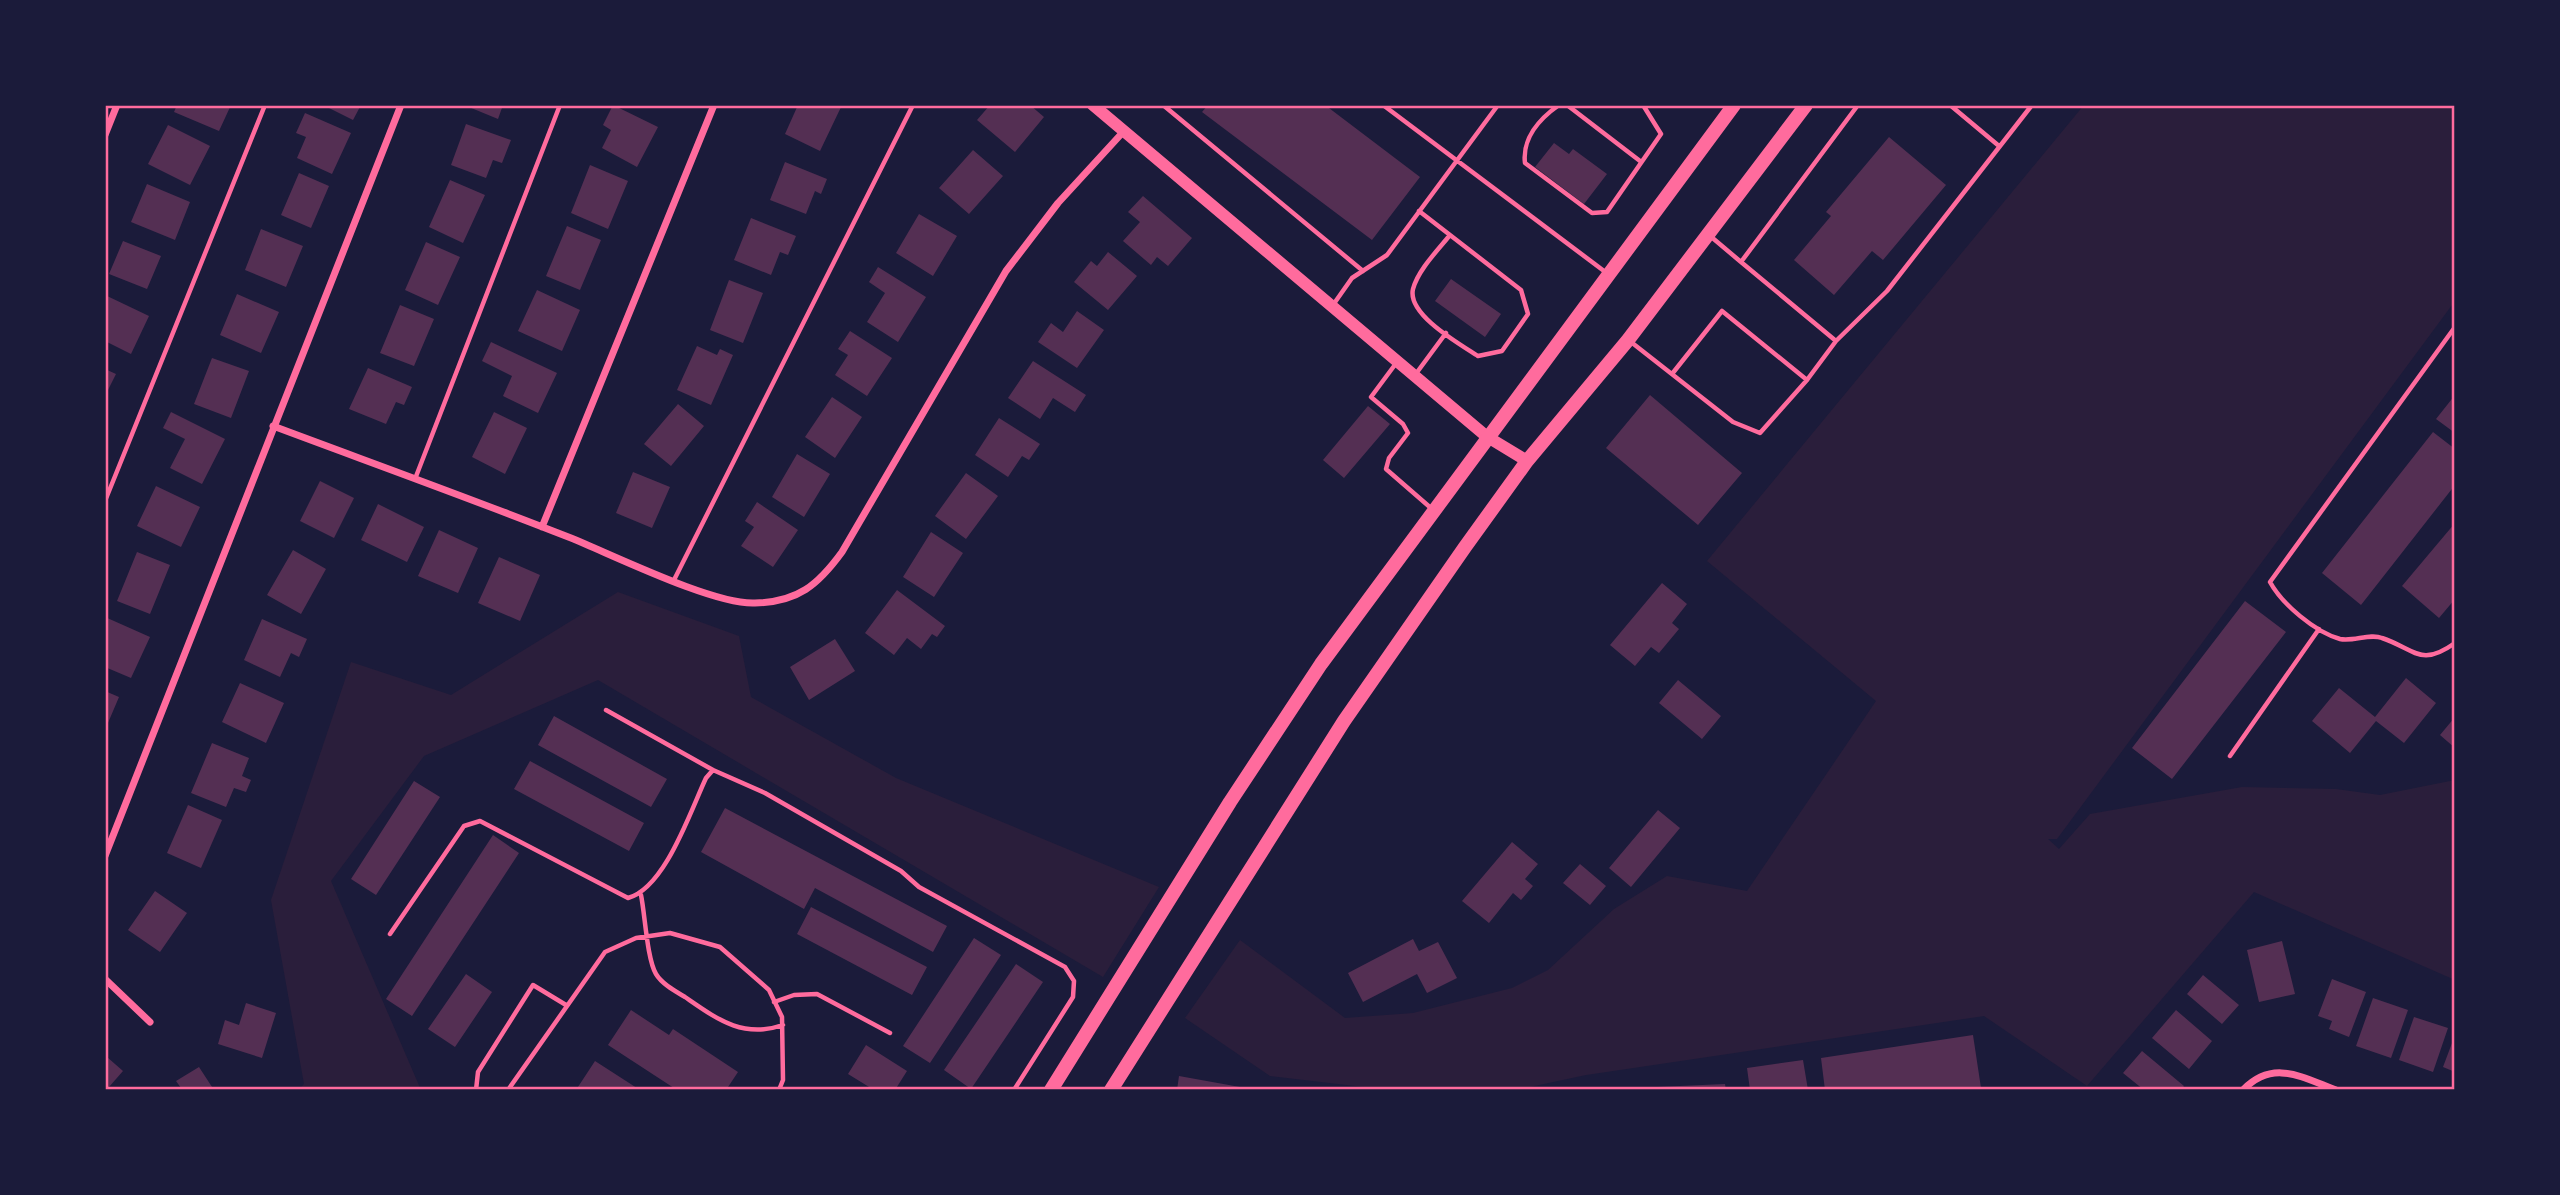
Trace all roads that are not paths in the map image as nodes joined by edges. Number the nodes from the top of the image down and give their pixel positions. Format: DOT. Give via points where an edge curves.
graph roads {
  1 [pos="117,105"];
  2 [pos="265,105"];
  3 [pos="401,105"];
  4 [pos="560,105"];
  5 [pos="713,105"];
  6 [pos="913,105"];
  7 [pos="1093,105"];
  8 [pos="1163,105"];
  9 [pos="1383,105"];
  10 [pos="1498,105"];
  11 [pos="1559,105"];
  12 [pos="1567,105"];
  13 [pos="1643,105"];
  14 [pos="1734,105"];
  15 [pos="1806,105"];
  16 [pos="1858,105"];
  17 [pos="1950,105"];
  18 [pos="2032,105"];
  19 [pos="1124,131"];
  20 [pos="105,135"];
  21 [pos="1999,146"];
  22 [pos="1456,161"];
  23 [pos="1640,161"];
  24 [pos="1419,211"];
  25 [pos="1450,235"];
  26 [pos="1709,235"];
  27 [pos="1741,262"];
  28 [pos="1363,271"];
  29 [pos="1608,275"];
  30 [pos="1333,306"];
  31 [pos="2455,327"];
  32 [pos="1446,333"];
  33 [pos="1628,340"];
  34 [pos="1836,341"];
  35 [pos="1398,361"];
  36 [pos="1672,374"];
  37 [pos="1415,375"];
  38 [pos="1807,380"];
  39 [pos="272,426"];
  40 [pos="1486,436"];
  41 [pos="1527,461"];
  42 [pos="415,479"];
  43 [pos="105,501"];
  44 [pos="1432,509"];
  45 [pos="542,527"];
  46 [pos="674,580"];
  47 [pos="2319,629"];
  48 [pos="2455,643"];
  49 [pos="606,710"];
  50 [pos="2230,756"];
  51 [pos="713,770"];
  52 [pos="105,856"];
  53 [pos="641,894"];
  54 [pos="390,934"];
  55 [pos="649,936"];
  56 [pos="105,979"];
  57 [pos="775,1002"];
  58 [pos="566,1005"];
  59 [pos="150,1023"];
  60 [pos="783,1025"];
  61 [pos="890,1033"];
  62 [pos="475,1090"];
  63 [pos="508,1090"];
  64 [pos="779,1090"];
  65 [pos="1014,1090"];
  66 [pos="1051,1090"];
  67 [pos="1111,1090"];
  68 [pos="2243,1090"];
  69 [pos="2336,1090"];
  1 -- 20 [label="street"];
  2 -- 43 [label="lane"];
  3 -- 39 [label="street"];
  4 -- 42 [label="lane"];
  5 -- 45 [label="street"];
  6 -- 46 [label="lane"];
  7 -- 19 [label="street"];
  8 -- 28 [label="lane"];
  9 -- 22 [label="lane"];
  10 -- 22 [label="lane"];
  11 -- 23 [label="lane" via="1530,136 1523,148 1525,163 1592,214 1607,212"];
  12 -- 23 [label="lane"];
  13 -- 23 [label="lane" via="1661,134"];
  14 -- 29 [label="main road"];
  15 -- 26 [label="main road"];
  16 -- 27 [label="lane"];
  17 -- 21 [label="lane"];
  18 -- 21 [label="lane"];
  19 -- 30 [label="street"];
  19 -- 46 [label="street" via="1058,203 1006,271 822,579 799,594 753,604 711,595"];
  21 -- 34 [label="lane" via="1887,292"];
  22 -- 24 [label="lane"];
  22 -- 29 [label="lane"];
  24 -- 25 [label="lane"];
  24 -- 28 [label="lane" via="1387,255"];
  25 -- 32 [label="lane" via="1413,287 1412,301 1418,312"];
  25 -- 32 [label="lane" via="1521,289 1528,314 1502,351 1478,356"];
  26 -- 27 [label="lane"];
  26 -- 33 [label="main road"];
  27 -- 34 [label="lane"];
  28 -- 30 [label="lane" via="1352,278"];
  29 -- 40 [label="main road"];
  30 -- 35 [label="street"];
  31 -- 47 [label="lane" via="2270,582"];
  32 -- 37 [label="lane"];
  33 -- 36 [label="lane"];
  33 -- 41 [label="main road"];
  34 -- 38 [label="lane"];
  35 -- 37 [label="street"];
  35 -- 44 [label="lane" via="1371,397 1408,433 1385,469"];
  36 -- 38 [label="lane" via="1733,422 1760,433"];
  36 -- 38 [label="lane" via="1722,311"];
  37 -- 40 [label="street"];
  39 -- 42 [label="street"];
  39 -- 52 [label="street"];
  40 -- 41 [label="street"];
  40 -- 44 [label="main road"];
  41 -- 67 [label="main road" via="1343,721"];
  42 -- 45 [label="street"];
  44 -- 66 [label="main road" via="1260,756"];
  45 -- 46 [label="street"];
  47 -- 48 [label="lane" via="2340,639 2381,636 2423,657 2441,653"];
  47 -- 50 [label="lane"];
  49 -- 51 [label="lane"];
  51 -- 53 [label="lane" via="655,881"];
  51 -- 65 [label="lane" via="765,793 919,887 1065,967 1073,981 1073,997"];
  53 -- 54 [label="lane" via="628,898 480,821 464,826"];
  53 -- 55 [label="lane"];
  55 -- 57 [label="lane" via="670,933 719,947 746,967"];
  55 -- 58 [label="lane" via="605,953"];
  55 -- 60 [label="lane" via="656,975 719,1021 756,1032"];
  56 -- 59 [label="street"];
  57 -- 60 [label="lane"];
  57 -- 61 [label="lane" via="817,994"];
  58 -- 62 [label="lane" via="533,985 478,1072"];
  58 -- 63 [label="lane"];
  60 -- 64 [label="lane"];
  68 -- 69 [label="street" via="2265,1073 2290,1073"];
}
